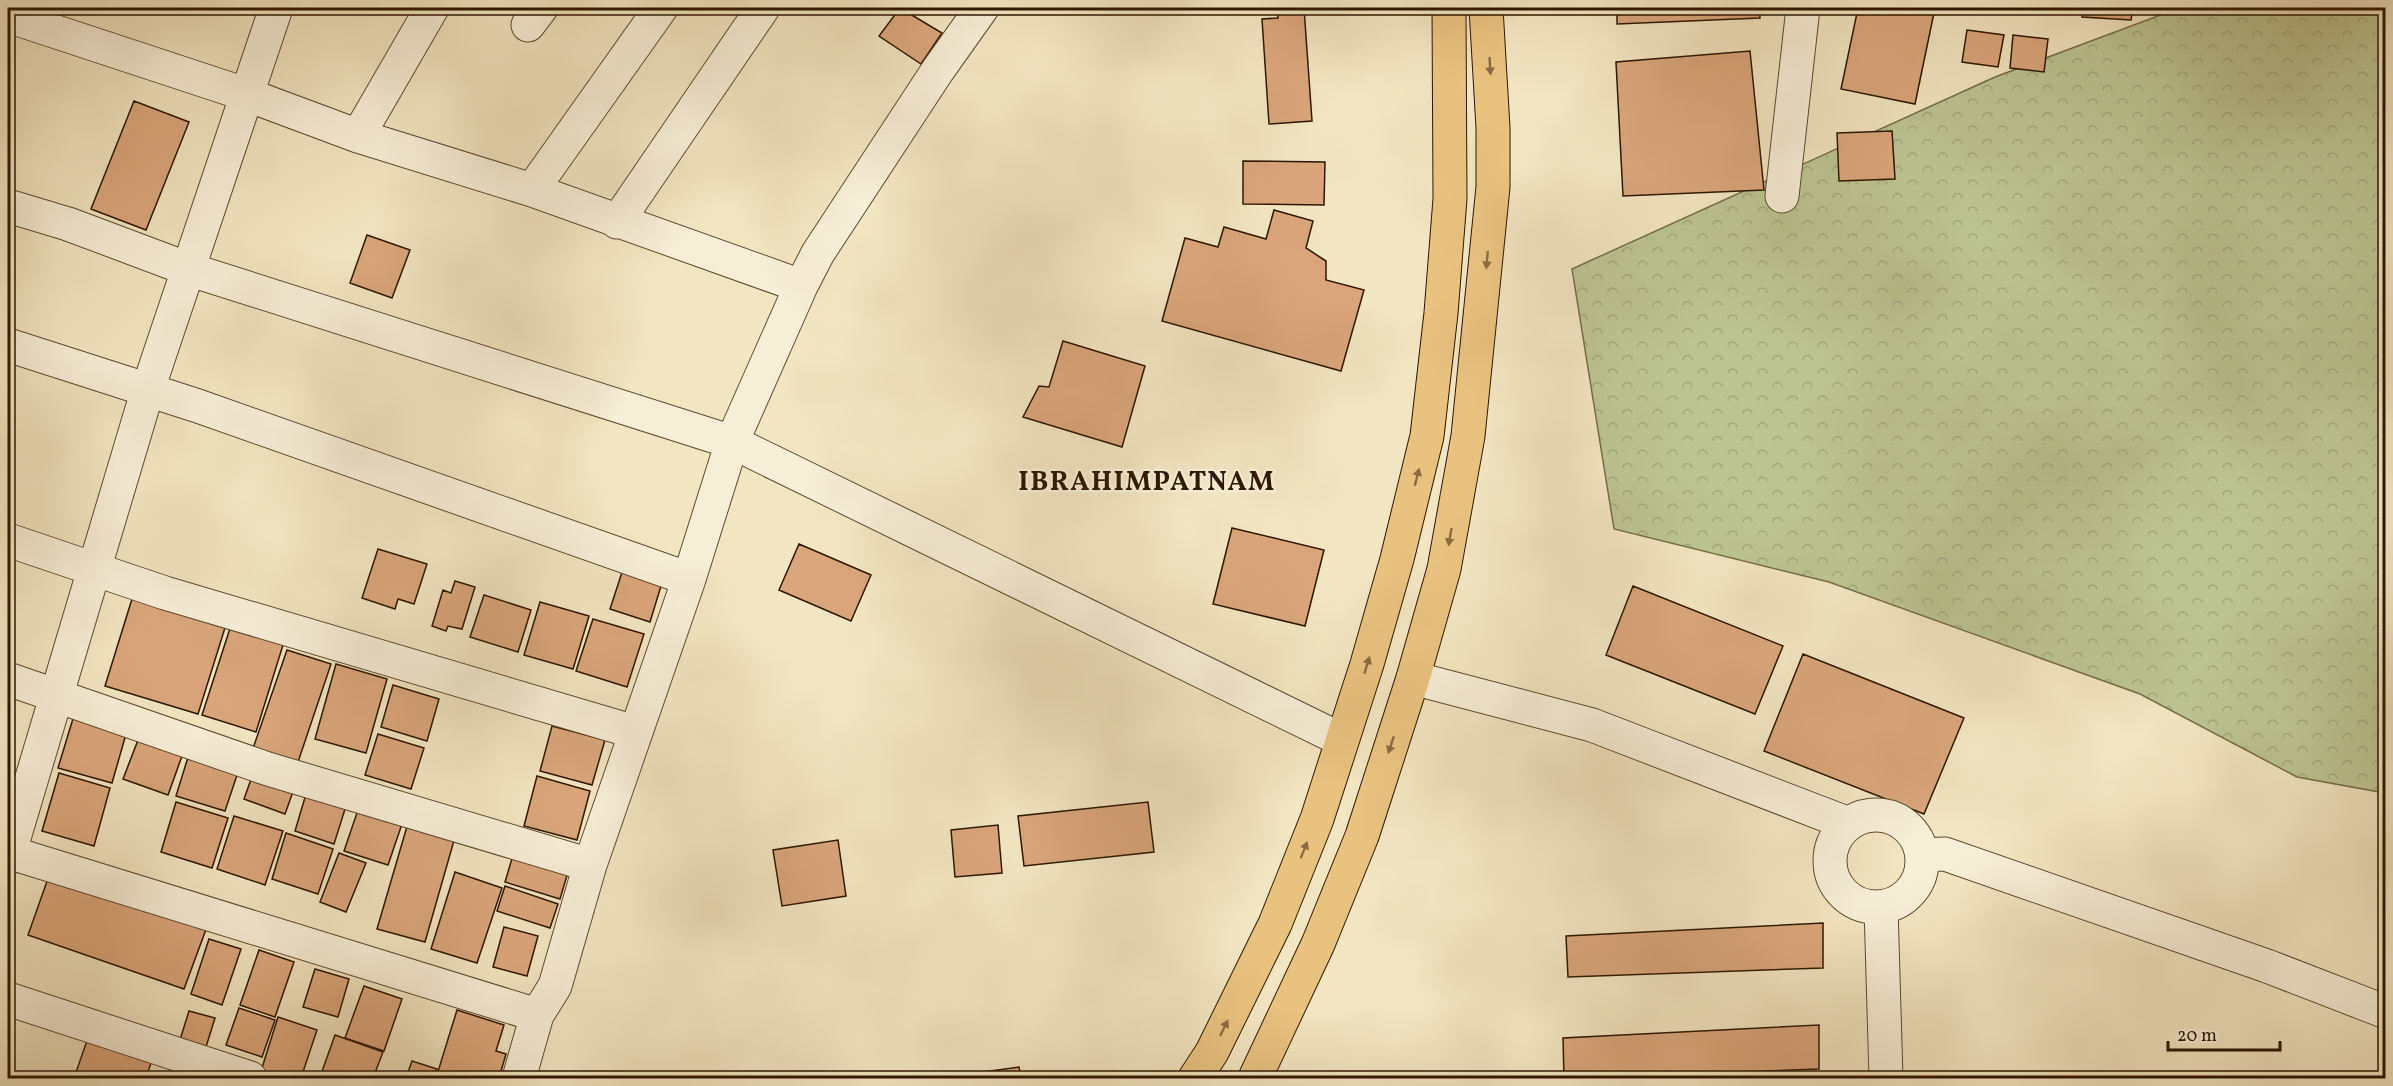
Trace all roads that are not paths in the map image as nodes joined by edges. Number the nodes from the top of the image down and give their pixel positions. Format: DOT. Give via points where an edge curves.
graph roads {
  1 [pos="276,8"];
  2 [pos="432,8"];
  3 [pos="661,8"];
  4 [pos="763,8"];
  5 [pos="982,8"];
  6 [pos="1449,8"];
  7 [pos="1486,8"];
  8 [pos="1803,8"];
  9 [pos="8,16"];
  10 [pos="248,95"];
  11 [pos="1449,124"];
  12 [pos="1493,128"];
  13 [pos="358,136"];
  14 [pos="532,190"];
  15 [pos="1782,196"];
  16 [pos="8,206"];
  17 [pos="617,222"];
  18 [pos="188,269"];
  19 [pos="801,286"];
  20 [pos="8,345"];
  21 [pos="148,389"];
  22 [pos="732,441"];
  23 [pos="8,540"];
  24 [pos="95,570"];
  25 [pos="689,579"];
  26 [pos="1413,678"];
  27 [pos="8,679"];
  28 [pos="57,695"];
  29 [pos="635,732"];
  30 [pos="1342,740"];
  31 [pos="1849,824"];
  32 [pos="8,854"];
  33 [pos="1922,855"];
  34 [pos="590,865"];
  35 [pos="1881,907"];
  36 [pos="8,999"];
  37 [pos="2385,1012"];
  38 [pos="537,1015"];
  39 [pos="250,1078"];
  40 [pos="519,1078"];
  41 [pos="1195,1078"];
  42 [pos="1256,1078"];
  43 [pos="1887,1078"];
  1 -- 10 [label="street"];
  2 -- 13 [label="street"];
  3 -- 14 [label="street"];
  4 -- 17 [label="street"];
  5 -- 19 [label="street" via="818,253"];
  6 -- 11 [label="highway"];
  7 -- 12 [label="highway, one-way"];
  8 -- 15 [label="street"];
  9 -- 10 [label="street"];
  10 -- 13 [label="street"];
  10 -- 18 [label="street"];
  11 -- 12 [label="highway"];
  30 -- 11 [label="highway, one-way" via="1397,559 1427,436 1450,199"];
  12 -- 26 [label="highway, one-way" via="1492,198 1468,436 1444,569"];
  13 -- 14 [label="street"];
  14 -- 17 [label="street"];
  16 -- 18 [label="street"];
  17 -- 19 [label="street"];
  18 -- 21 [label="street"];
  18 -- 22 [label="street"];
  19 -- 22 [label="street"];
  20 -- 21 [label="street"];
  21 -- 24 [label="street"];
  21 -- 25 [label="street"];
  22 -- 25 [label="street"];
  22 -- 30 [label="street"];
  23 -- 24 [label="street"];
  24 -- 28 [label="street"];
  24 -- 29 [label="street"];
  25 -- 29 [label="street"];
  26 -- 31 [label="street" via="1592,725"];
  26 -- 42 [label="highway, one-way" via="1362,836 1318,944"];
  27 -- 28 [label="street"];
  28 -- 32 [label="street"];
  28 -- 34 [label="street" via="268,769"];
  29 -- 34 [label="street"];
  41 -- 30 [label="highway, one-way" via="1212,1052 1275,924 1317,819"];
  31 -- 33 [label="street" via="1871,816 1895,818 1918,840"];
  31 -- 35 [label="street" via="1831,850 1834,881 1857,903"];
  32 -- 38 [label="street"];
  33 -- 35 [label="street" via="1921,872 1914,886 1903,897"];
  33 -- 37 [label="street" via="1945,854 2267,966"];
  34 -- 38 [label="street" via="555,986"];
  35 -- 43 [label="street"];
  36 -- 39 [label="street"];
  38 -- 40 [label="street"];
}
